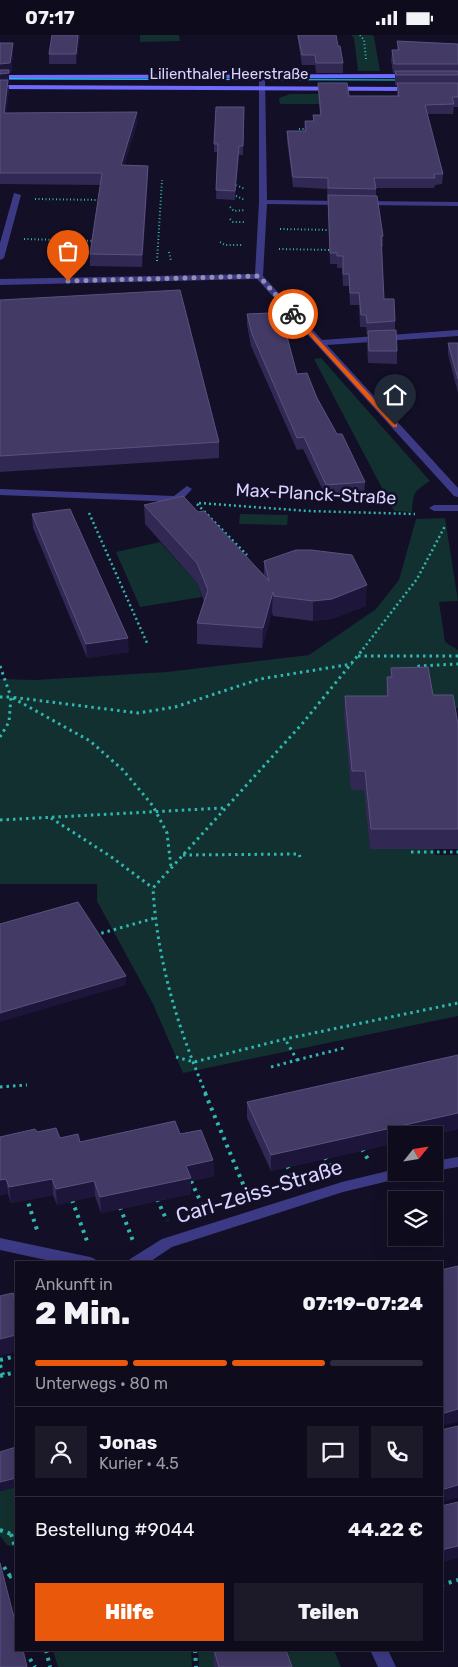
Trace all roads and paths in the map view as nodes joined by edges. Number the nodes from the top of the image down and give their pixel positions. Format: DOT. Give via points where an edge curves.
graph roads {
  1 [pos="360,35"];
  2 [pos="262,76"];
  3 [pos="370,76"];
  4 [pos="419,76"];
  5 [pos="0,77"];
  6 [pos="0,87"];
  7 [pos="262,88"];
  8 [pos="421,89"];
  9 [pos="313,128"];
  10 [pos="299,129"];
  11 [pos="162,180"];
  12 [pos="17,197"];
  13 [pos="104,199"];
  14 [pos="263,203"];
  15 [pos="458,204"];
  16 [pos="262,229"];
  17 [pos="336,230"];
  18 [pos="5,238"];
  19 [pos="104,243"];
  20 [pos="260,249"];
  21 [pos="335,250"];
  22 [pos="0,258"];
  23 [pos="259,276"];
  24 [pos="156,279"];
  25 [pos="0,282"];
  26 [pos="458,333"];
  27 [pos="319,343"];
  28 [pos="187,489"];
  29 [pos="0,492"];
  30 [pos="458,494"];
  31 [pos="82,497"];
  32 [pos="434,508"];
  33 [pos="458,508"];
  34 [pos="446,523"];
  35 [pos="247,555"];
  36 [pos="147,643"];
  37 [pos="358,656"];
  38 [pos="458,656"];
  39 [pos="352,663"];
  40 [pos="458,664"];
  41 [pos="0,666"];
  42 [pos="410,678"];
  43 [pos="0,697"];
  44 [pos="11,697"];
  45 [pos="0,737"];
  46 [pos="224,808"];
  47 [pos="156,812"];
  48 [pos="50,817"];
  49 [pos="0,820"];
  50 [pos="411,852"];
  51 [pos="458,852"];
  52 [pos="182,855"];
  53 [pos="300,857"];
  54 [pos="171,868"];
  55 [pos="153,888"];
  56 [pos="155,918"];
  57 [pos="94,935"];
  58 [pos="458,1003"];
  59 [pos="286,1039"];
  60 [pos="344,1049"];
  61 [pos="176,1057"];
  62 [pos="297,1060"];
  63 [pos="194,1061"];
  64 [pos="272,1067"];
  65 [pos="27,1085"];
  66 [pos="0,1087"];
  67 [pos="361,1146"];
  68 [pos="324,1155"];
  69 [pos="458,1162"];
  70 [pos="286,1164"];
  71 [pos="443,1165"];
  72 [pos="388,1175"];
  73 [pos="378,1177"];
  74 [pos="191,1181"];
  75 [pos="23,1187"];
  76 [pos="342,1187"];
  77 [pos="71,1197"];
  78 [pos="116,1197"];
  79 [pos="156,1197"];
  80 [pos="304,1199"];
  81 [pos="255,1214"];
  82 [pos="213,1227"];
  83 [pos="175,1240"];
  84 [pos="0,1244"];
  85 [pos="88,1244"];
  86 [pos="45,1252"];
  87 [pos="82,1261"];
  88 [pos="138,1261"];
  89 [pos="15,1356"];
  90 [pos="0,1360"];
  91 [pos="0,1365"];
  92 [pos="15,1372"];
  93 [pos="2,1376"];
  94 [pos="0,1529"];
  95 [pos="15,1532"];
  96 [pos="11,1534"];
  97 [pos="15,1547"];
  98 [pos="4,1567"];
  99 [pos="15,1575"];
  100 [pos="10,1576"];
  101 [pos="0,1579"];
  102 [pos="458,1580"];
  103 [pos="443,1584"];
  104 [pos="46,1651"];
  105 [pos="195,1651"];
  106 [pos="379,1651"];
  107 [pos="30,1659"];
  108 [pos="35,1667"];
  109 [pos="49,1667"];
  110 [pos="196,1667"];
  111 [pos="387,1667"];
  1 -- 3 [label="path" via="364,40"];
  2 -- 3 [label="main road, Lilienthaler Heerstraße"];
  2 -- 5 [label="main road, Lilienthaler Heerstraße"];
  2 -- 7 [label="street"];
  3 -- 4 [label="main road, Lilienthaler Heerstraße"];
  6 -- 7 [label="main road, Lilienthaler Heerstraße"];
  7 -- 8 [label="main road, Lilienthaler Heerstraße"];
  7 -- 14 [label="street"];
  9 -- 10 [label="path"];
  11 -- 24 [label="path"];
  12 -- 13 [label="path"];
  12 -- 18 [label="street"];
  14 -- 15 [label="street"];
  14 -- 16 [label="street"];
  16 -- 17 [label="path"];
  16 -- 20 [label="street"];
  18 -- 19 [label="path" via="91,239"];
  18 -- 22 [label="street"];
  20 -- 21 [label="path"];
  20 -- 23 [label="street"];
  23 -- 24 [label="street"];
  23 -- 27 [label="street"];
  24 -- 25 [label="street"];
  26 -- 27 [label="street"];
  27 -- 30 [label="street"];
  28 -- 31 [label="street" via="177,499"];
  29 -- 31 [label="street"];
  31 -- 36 [label="path"];
  32 -- 33 [label="street"];
  32 -- 35 [label="path, Max-Planck-Straße" via="415,515 196,503"];
  34 -- 37 [label="path" via="417,579"];
  37 -- 38 [label="path"];
  37 -- 39 [label="path"];
  39 -- 44 [label="path" via="260,679 175,707 138,713"];
  39 -- 46 [label="path" via="302,724"];
  40 -- 42 [label="path" via="419,666 412,669"];
  41 -- 44 [label="path"];
  43 -- 44 [label="path"];
  44 -- 45 [label="path" via="10,722"];
  44 -- 47 [label="path" via="90,741 123,770"];
  46 -- 47 [label="path"];
  46 -- 52 [label="path"];
  47 -- 48 [label="path"];
  47 -- 54 [label="path" via="167,833"];
  48 -- 49 [label="path"];
  48 -- 55 [label="path"];
  50 -- 51 [label="path"];
  52 -- 53 [label="path" via="300,854"];
  52 -- 54 [label="path"];
  54 -- 55 [label="path"];
  55 -- 56 [label="path"];
  56 -- 57 [label="path"];
  56 -- 63 [label="path" via="166,984"];
  58 -- 59 [label="path"];
  59 -- 62 [label="path"];
  59 -- 63 [label="path"];
  60 -- 62 [label="path"];
  61 -- 63 [label="path"];
  62 -- 64 [label="path"];
  63 -- 81 [label="path"];
  65 -- 66 [label="path"];
  67 -- 73 [label="path"];
  68 -- 76 [label="path"];
  69 -- 71 [label="street"];
  70 -- 80 [label="path"];
  72 -- 73 [label="street, Carl-Zeiss-Straße"];
  73 -- 76 [label="street, Carl-Zeiss-Straße"];
  74 -- 82 [label="path"];
  75 -- 86 [label="path"];
  76 -- 80 [label="street, Carl-Zeiss-Straße"];
  77 -- 85 [label="path"];
  78 -- 88 [label="path"];
  79 -- 83 [label="path"];
  80 -- 81 [label="street, Carl-Zeiss-Straße"];
  81 -- 82 [label="street, Carl-Zeiss-Straße"];
  82 -- 83 [label="street, Carl-Zeiss-Straße"];
  83 -- 88 [label="street, Carl-Zeiss-Straße"];
  84 -- 86 [label="street"];
  86 -- 87 [label="street"];
  89 -- 90 [label="path"];
  91 -- 93 [label="path"];
  92 -- 93 [label="path"];
  94 -- 96 [label="path"];
  95 -- 96 [label="path"];
  96 -- 97 [label="path"];
  98 -- 100 [label="path"];
  99 -- 100 [label="path"];
  100 -- 101 [label="path"];
  102 -- 103 [label="path"];
  104 -- 109 [label="path"];
  105 -- 110 [label="path"];
  106 -- 111 [label="street"];
  107 -- 108 [label="path"];
}
